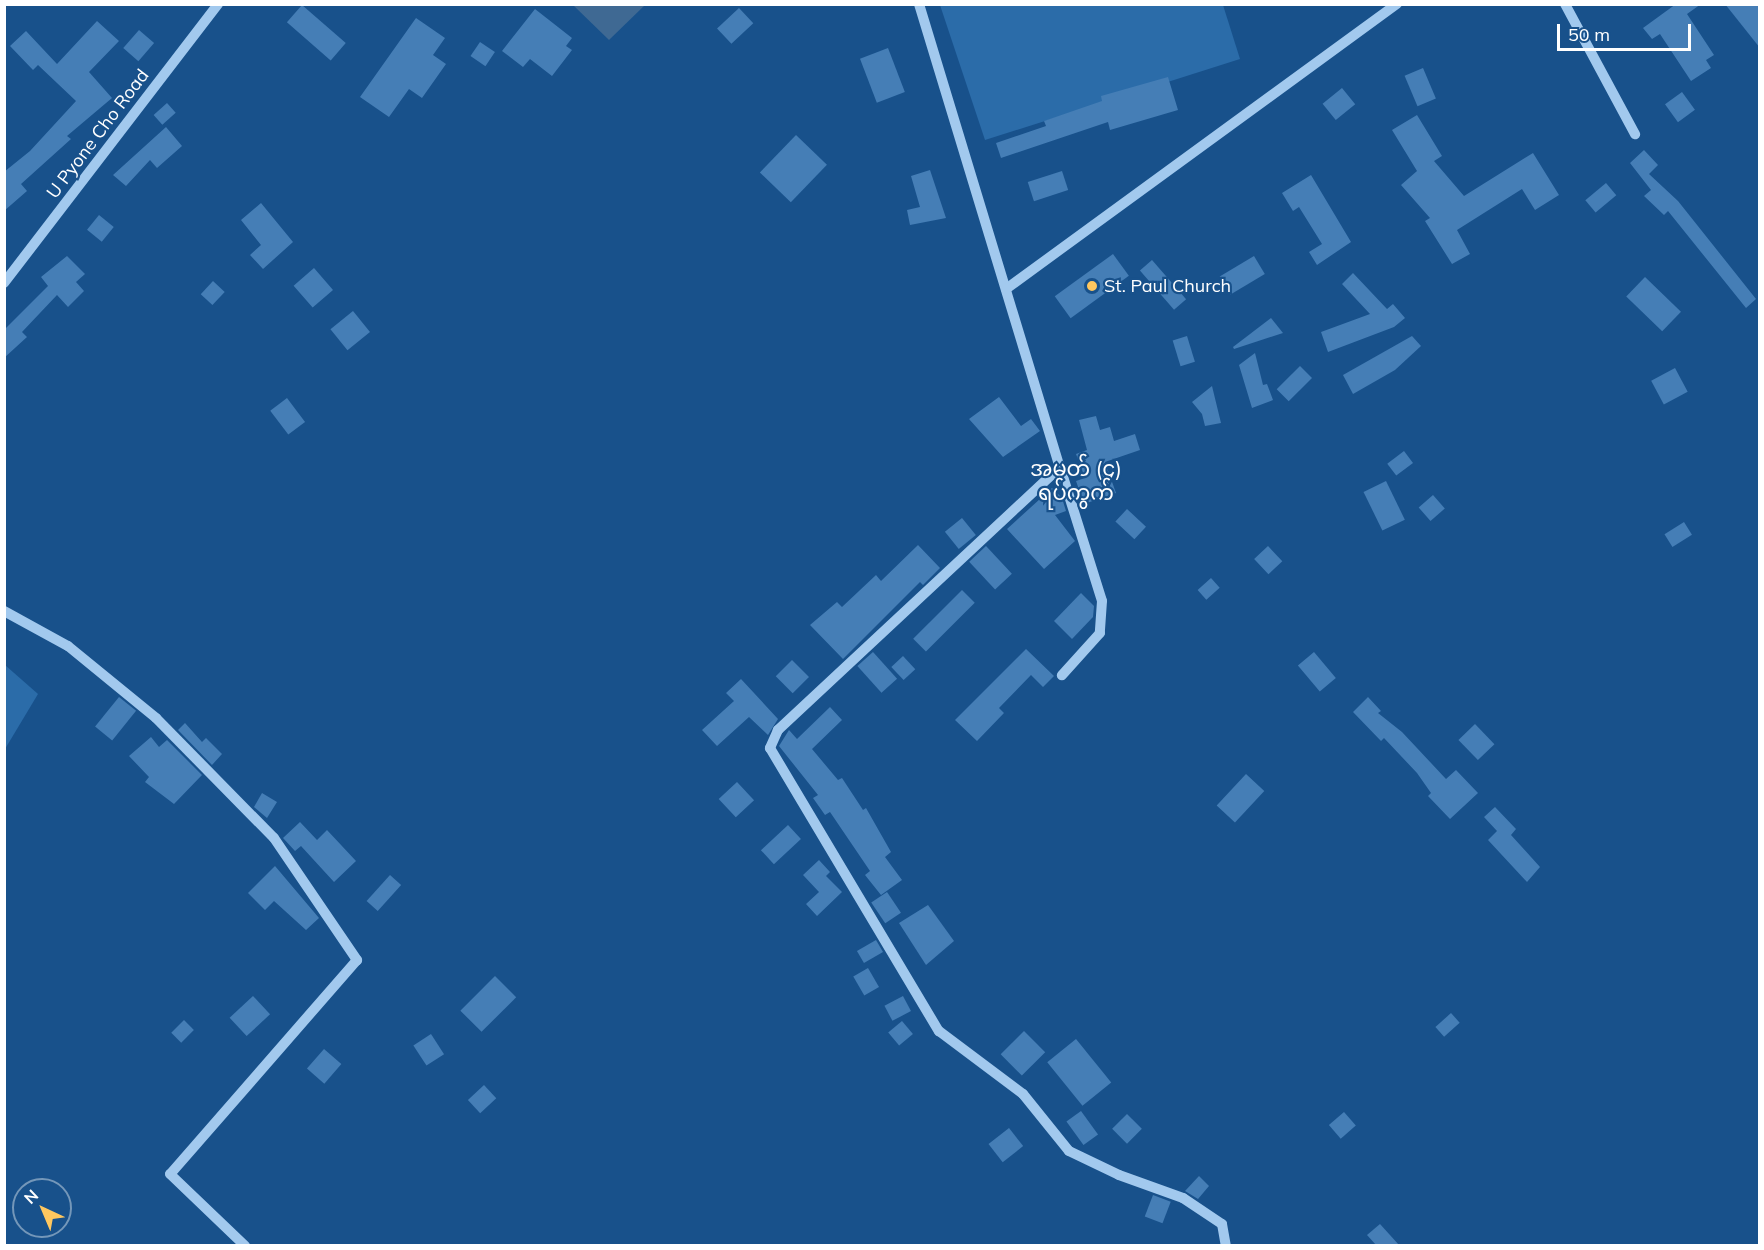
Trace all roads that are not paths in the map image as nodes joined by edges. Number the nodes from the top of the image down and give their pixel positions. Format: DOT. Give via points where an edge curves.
graph roads {
  1 [pos="218,4"];
  2 [pos="919,4"];
  3 [pos="1397,4"];
  4 [pos="1565,4"];
  5 [pos="1635,135"];
  6 [pos="4,283"];
  7 [pos="1006,289"];
  8 [pos="1060,467"];
  9 [pos="4,611"];
  10 [pos="1062,675"];
  11 [pos="245,1245"];
  12 [pos="1226,1245"];
  1 -- 6 [label="street, U Pyone Cho Road"];
  2 -- 7 [label="street"];
  3 -- 7 [label="street"];
  4 -- 5 [label="street"];
  7 -- 8 [label="street"];
  8 -- 10 [label="street" via="1102,601 1100,633"];
  8 -- 12 [label="street" via="778,730 770,748 939,1031 1023,1094 1069,1151 1119,1175 1183,1198 1222,1224"];
  9 -- 11 [label="street" via="68,646 156,718 274,838 357,960 170,1174"];
}
